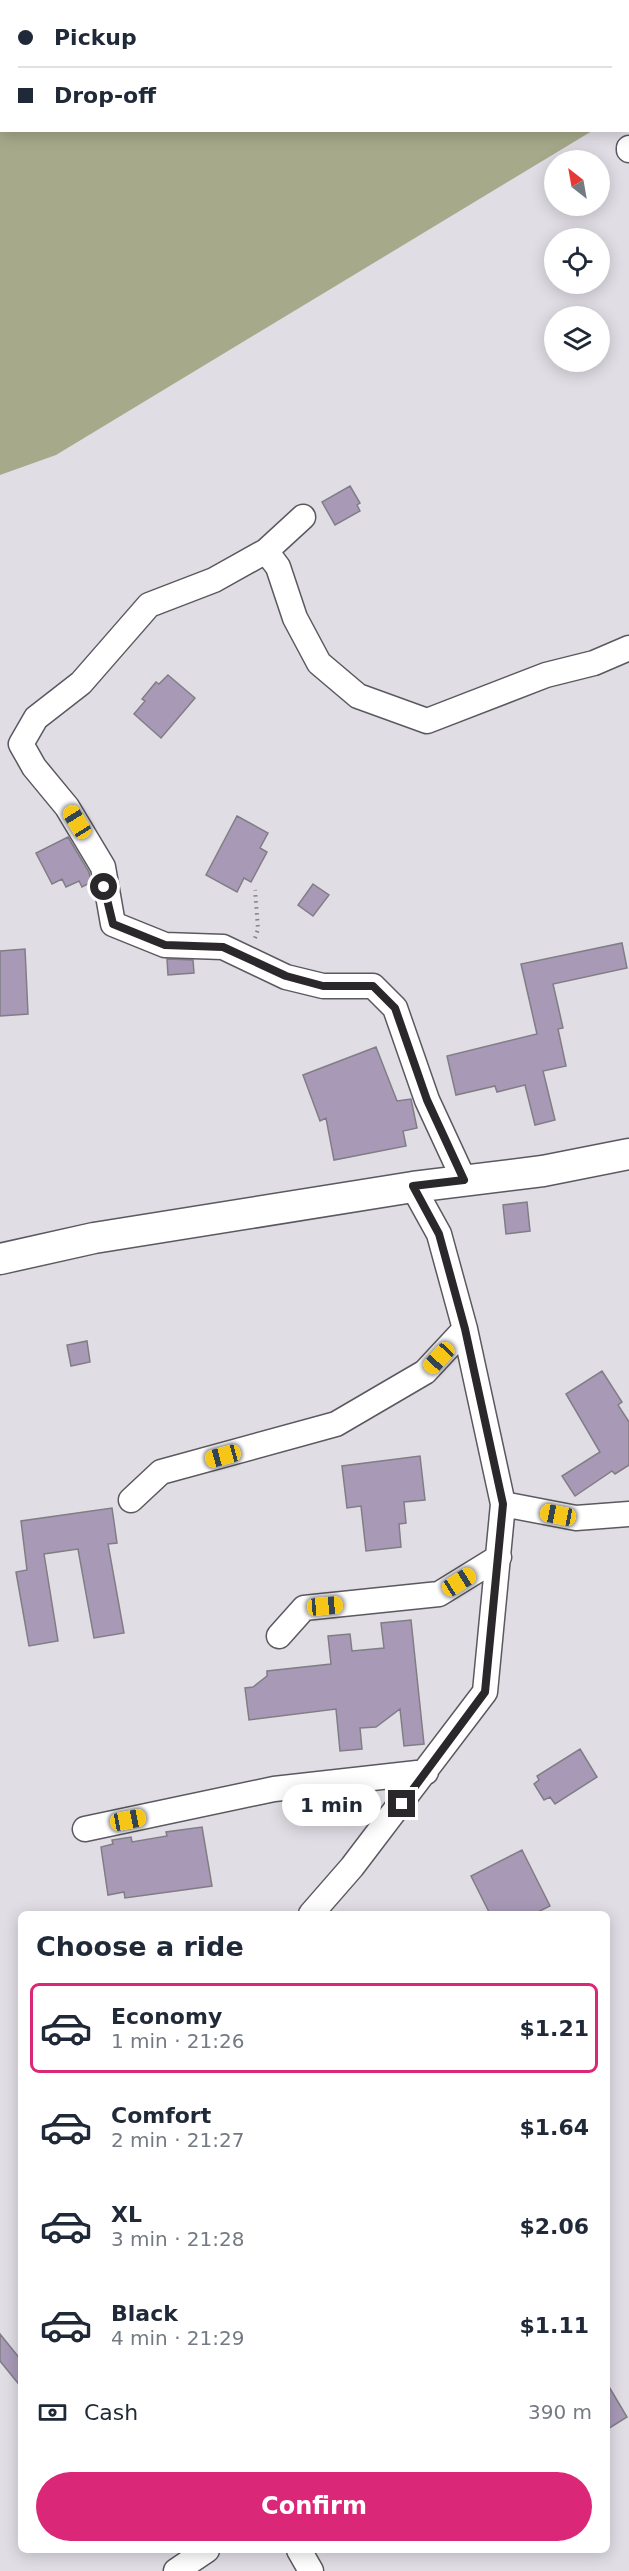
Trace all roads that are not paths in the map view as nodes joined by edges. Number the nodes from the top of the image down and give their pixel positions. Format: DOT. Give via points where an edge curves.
graph roads {
  1 [pos="303,518"];
  2 [pos="266,550"];
  3 [pos="629,648"];
  4 [pos="629,1155"];
  5 [pos="464,1180"];
  6 [pos="413,1186"];
  7 [pos="0,1259"];
  8 [pos="465,1329"];
  9 [pos="131,1500"];
  10 [pos="503,1504"];
  11 [pos="629,1514"];
  12 [pos="498,1557"];
  13 [pos="279,1636"];
  14 [pos="426,1772"];
  15 [pos="85,1829"];
  16 [pos="314,1911"];
  17 [pos="203,2553"];
  18 [pos="301,2553"];
  19 [pos="176,2571"];
  20 [pos="311,2571"];
  1 -- 2 [label="street"];
  2 -- 3 [label="street" via="278,567 295,618 319,663 358,696 427,721"];
  2 -- 5 [label="street" via="214,580 149,605 81,683 36,718 21,744 34,767 67,807 103,867 113,924 165,945 223,947 286,976 323,986 373,986 395,1008 427,1100"];
  4 -- 5 [label="street"];
  5 -- 6 [label="street"];
  6 -- 7 [label="street" via="94,1238"];
  6 -- 8 [label="street" via="439,1234"];
  8 -- 9 [label="street" via="425,1372 336,1424 161,1472"];
  8 -- 10 [label="street"];
  10 -- 11 [label="street" via="576,1518"];
  10 -- 12 [label="street"];
  12 -- 13 [label="street" via="439,1594 304,1608"];
  12 -- 14 [label="street" via="485,1692"];
  14 -- 15 [label="street" via="274,1789"];
  14 -- 16 [label="street"];
  17 -- 19 [label="street"];
  18 -- 20 [label="street"];
}
